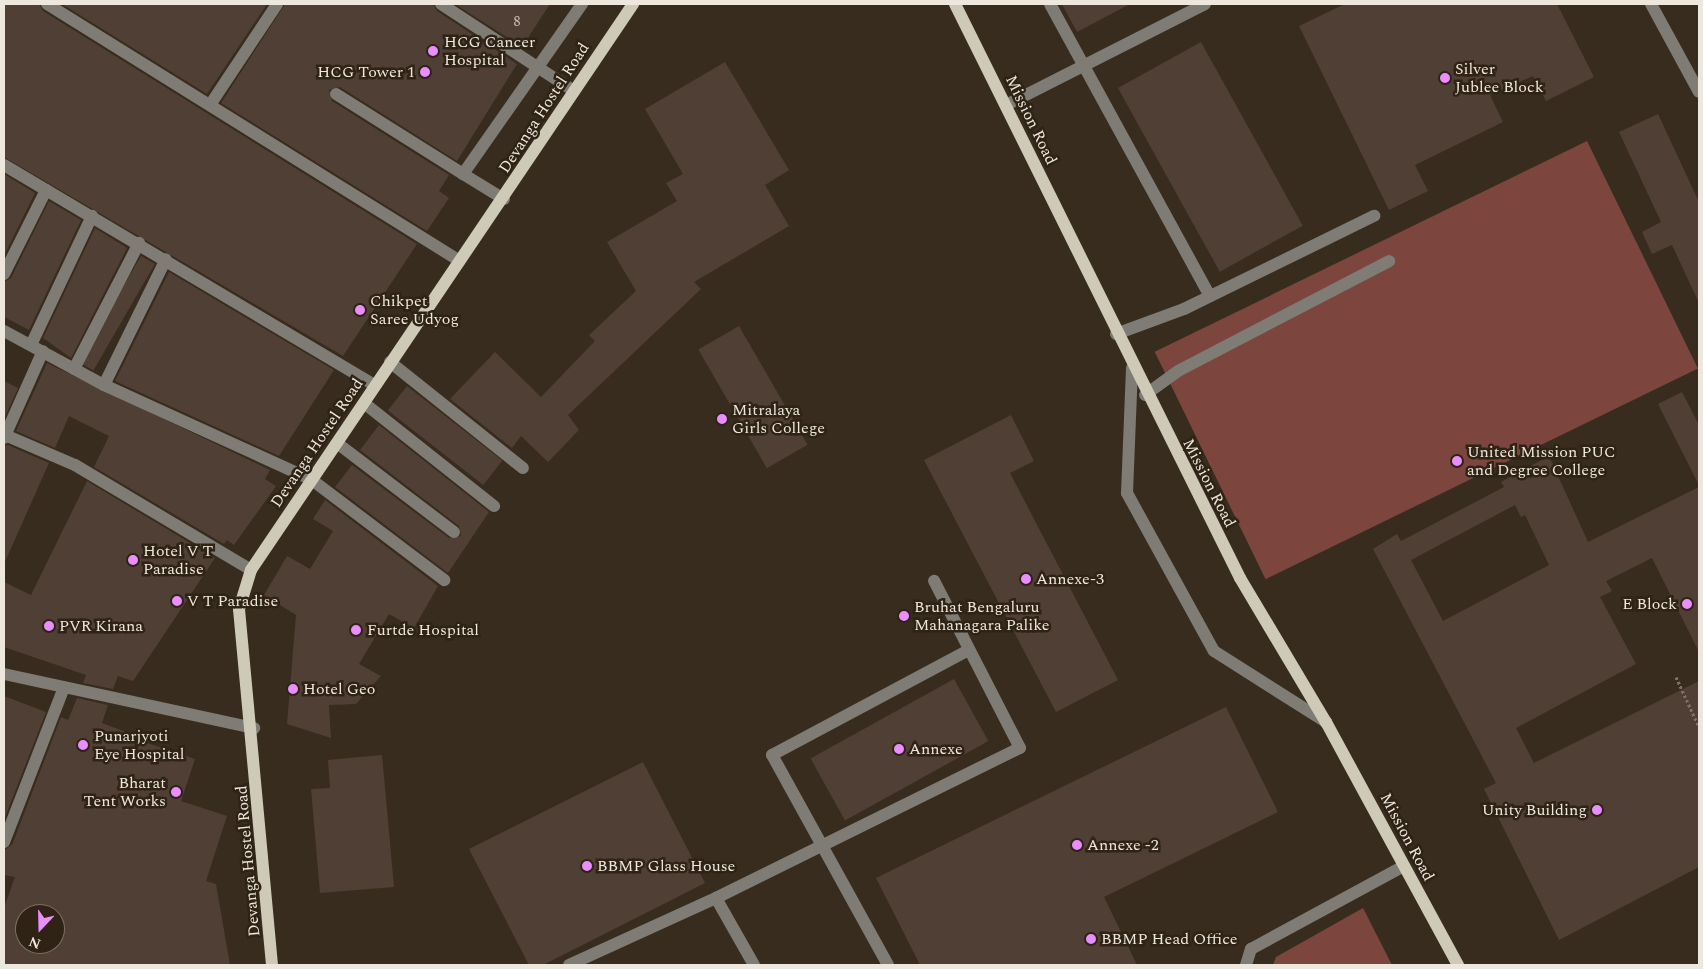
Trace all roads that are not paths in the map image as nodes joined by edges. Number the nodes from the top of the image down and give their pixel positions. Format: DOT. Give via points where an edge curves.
graph roads {
  1 [pos="46,4"];
  2 [pos="277,4"];
  3 [pos="441,4"];
  4 [pos="582,4"];
  5 [pos="633,4"];
  6 [pos="955,4"];
  7 [pos="1050,4"];
  8 [pos="1205,4"];
  9 [pos="1651,4"];
  10 [pos="538,67"];
  11 [pos="1083,68"];
  12 [pos="574,91"];
  13 [pos="1699,92"];
  14 [pos="336,94"];
  15 [pos="210,105"];
  16 [pos="1006,105"];
  17 [pos="4,165"];
  18 [pos="463,174"];
  19 [pos="46,190"];
  20 [pos="504,199"];
  21 [pos="92,216"];
  22 [pos="1374,216"];
  23 [pos="139,243"];
  24 [pos="166,259"];
  25 [pos="460,261"];
  26 [pos="1389,261"];
  27 [pos="4,274"];
  28 [pos="1210,296"];
  29 [pos="4,331"];
  30 [pos="1116,334"];
  31 [pos="31,345"];
  32 [pos="43,351"];
  33 [pos="390,362"];
  34 [pos="1132,368"];
  35 [pos="74,369"];
  36 [pos="104,385"];
  37 [pos="375,385"];
  38 [pos="1146,394"];
  39 [pos="364,403"];
  40 [pos="4,436"];
  41 [pos="337,443"];
  42 [pos="523,468"];
  43 [pos="312,480"];
  44 [pos="494,506"];
  45 [pos="454,532"];
  46 [pos="251,570"];
  47 [pos="444,580"];
  48 [pos="934,581"];
  49 [pos="969,650"];
  50 [pos="4,674"];
  51 [pos="64,687"];
  52 [pos="1326,722"];
  53 [pos="254,728"];
  54 [pos="4,842"];
  55 [pos="823,848"];
  56 [pos="1404,866"];
  57 [pos="716,898"];
  58 [pos="272,965"];
  59 [pos="569,965"];
  60 [pos="754,965"];
  61 [pos="888,965"];
  62 [pos="1246,965"];
  63 [pos="1458,965"];
  1 -- 15 [label="street"];
  2 -- 15 [label="street"];
  3 -- 10 [label="street"];
  4 -- 10 [label="street"];
  5 -- 12 [label="main road, Devanga Hostel Road"];
  6 -- 16 [label="main road, Mission Road"];
  7 -- 11 [label="street"];
  8 -- 11 [label="street"];
  9 -- 13 [label="street"];
  10 -- 12 [label="street"];
  10 -- 18 [label="street"];
  11 -- 16 [label="street"];
  11 -- 28 [label="street"];
  12 -- 20 [label="main road, Devanga Hostel Road"];
  14 -- 18 [label="street"];
  15 -- 25 [label="street"];
  16 -- 30 [label="main road, Mission Road"];
  17 -- 19 [label="street"];
  18 -- 20 [label="street"];
  19 -- 21 [label="street"];
  19 -- 27 [label="street"];
  20 -- 25 [label="main road, Devanga Hostel Road"];
  21 -- 23 [label="street"];
  21 -- 31 [label="street"];
  22 -- 28 [label="street"];
  23 -- 24 [label="street"];
  23 -- 35 [label="street"];
  24 -- 36 [label="street"];
  24 -- 37 [label="street"];
  25 -- 33 [label="main road, Devanga Hostel Road"];
  26 -- 38 [label="street" via="1178,371"];
  28 -- 30 [label="street"];
  29 -- 31 [label="street"];
  30 -- 34 [label="main road, Mission Road"];
  31 -- 32 [label="street"];
  32 -- 35 [label="street"];
  32 -- 40 [label="street"];
  33 -- 37 [label="main road, Devanga Hostel Road"];
  33 -- 42 [label="street"];
  34 -- 38 [label="main road, Mission Road"];
  34 -- 52 [label="street" via="1127,493 1214,651"];
  35 -- 36 [label="street"];
  36 -- 43 [label="street"];
  37 -- 39 [label="main road, Devanga Hostel Road"];
  38 -- 52 [label="main road, Mission Road" via="1240,578"];
  39 -- 41 [label="main road, Devanga Hostel Road"];
  39 -- 44 [label="street"];
  40 -- 46 [label="street" via="83,469"];
  41 -- 43 [label="main road, Devanga Hostel Road"];
  41 -- 45 [label="street"];
  43 -- 46 [label="main road, Devanga Hostel Road"];
  43 -- 47 [label="street"];
  46 -- 53 [label="main road, Devanga Hostel Road" via="239,609"];
  48 -- 49 [label="street"];
  49 -- 55 [label="street" via="772,756"];
  49 -- 55 [label="street" via="1020,748"];
  50 -- 51 [label="street"];
  51 -- 53 [label="street"];
  51 -- 54 [label="street"];
  52 -- 56 [label="main road, Mission Road"];
  53 -- 58 [label="main road, Devanga Hostel Road"];
  55 -- 57 [label="street"];
  55 -- 61 [label="street"];
  56 -- 62 [label="street" via="1252,949"];
  56 -- 63 [label="main road, Mission Road"];
  57 -- 59 [label="street"];
  57 -- 60 [label="street"];
}
